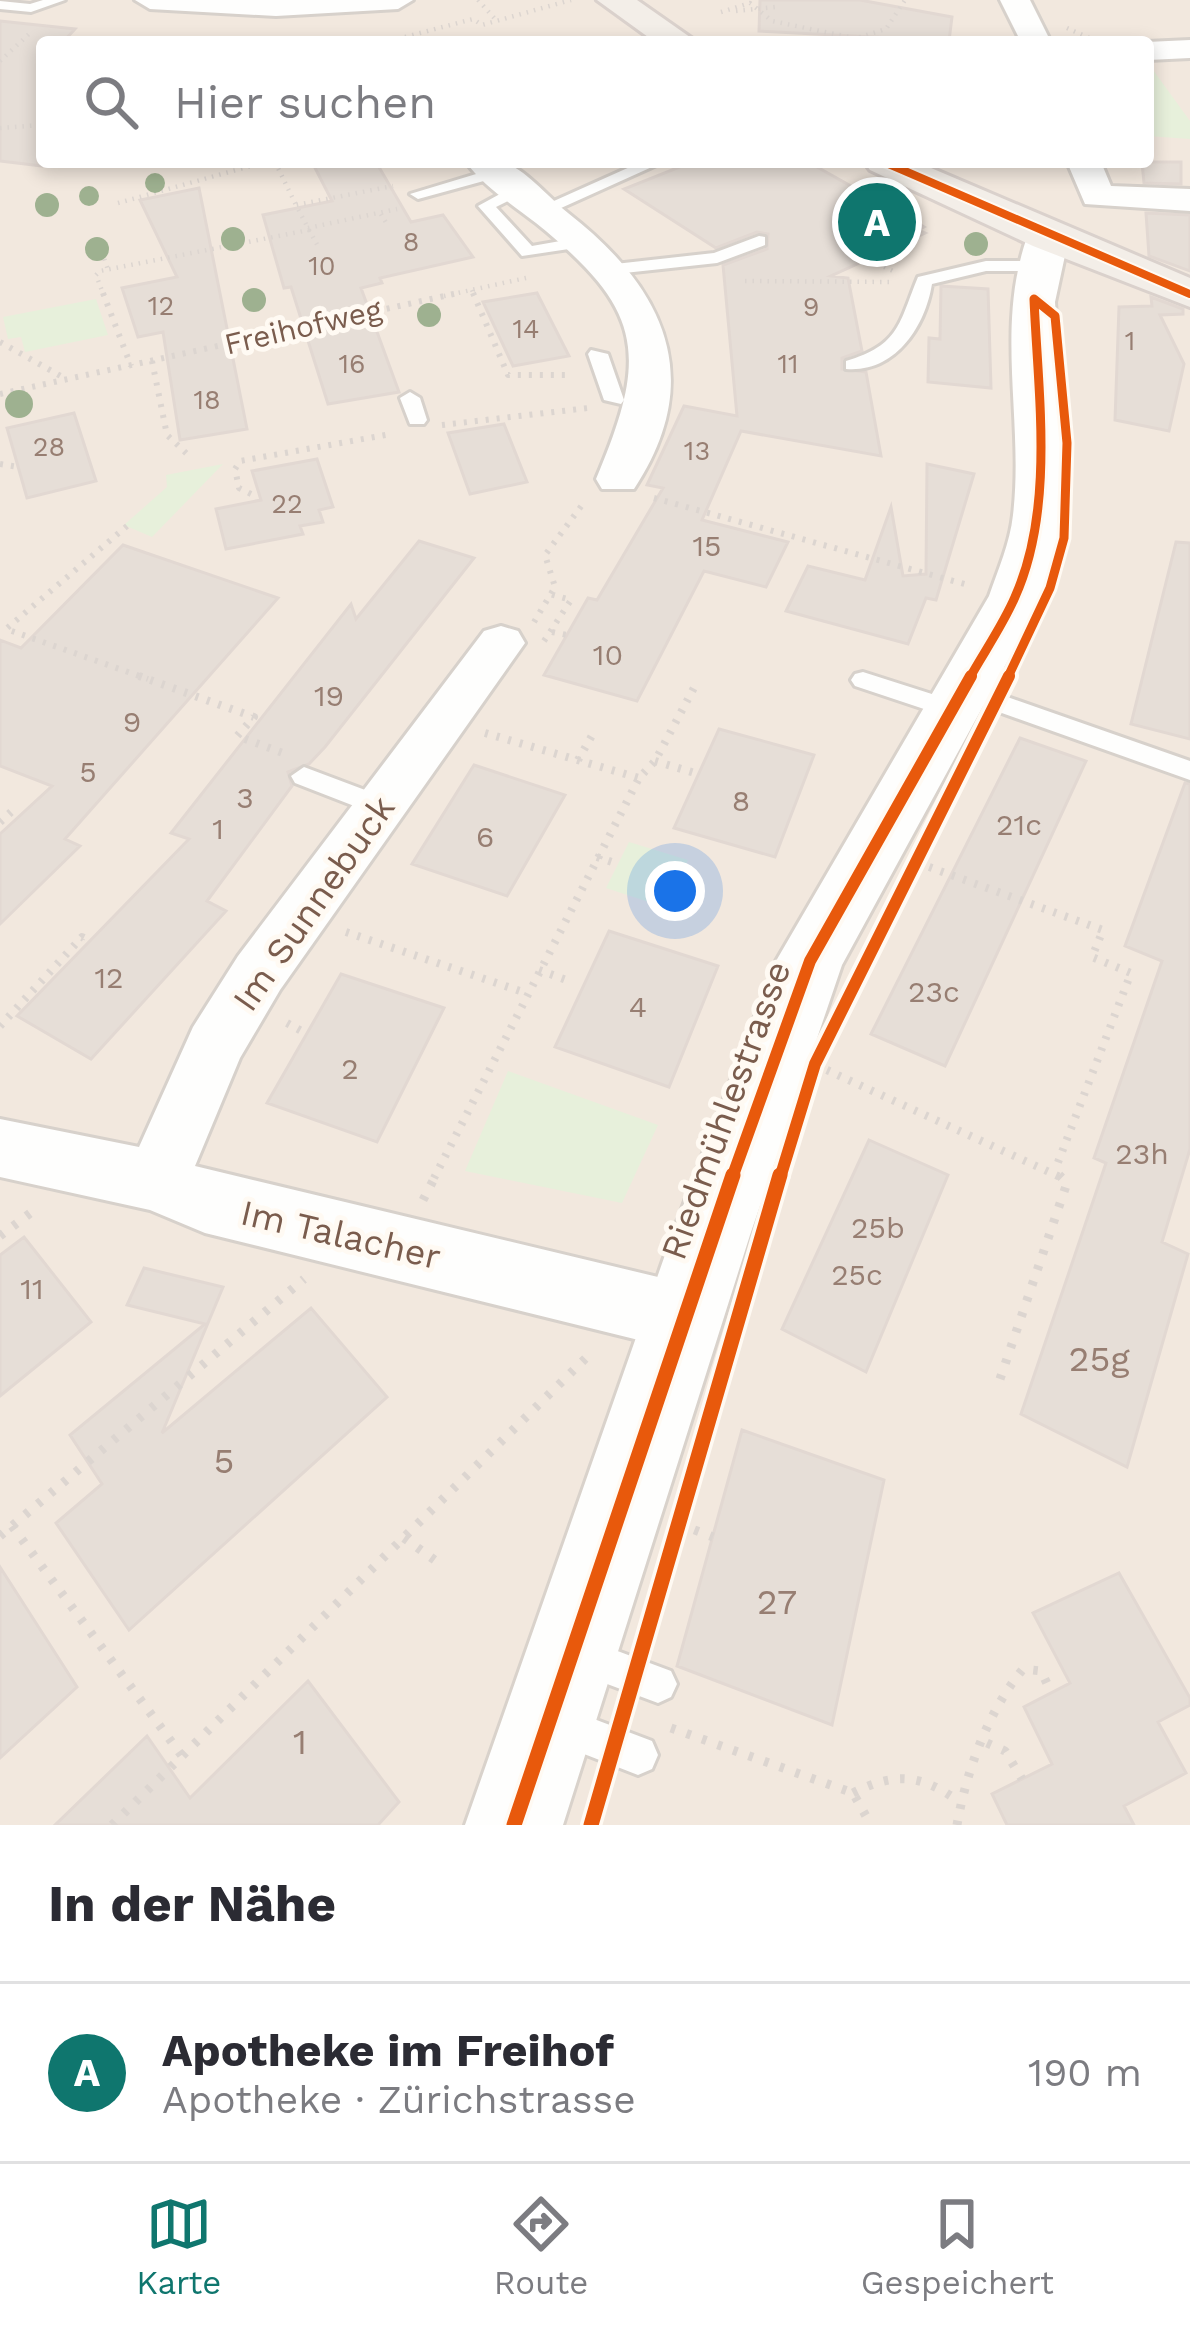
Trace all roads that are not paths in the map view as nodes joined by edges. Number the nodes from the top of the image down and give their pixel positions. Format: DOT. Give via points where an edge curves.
graph roads {
  1 [pos="58,0"];
  2 [pos="150,0"];
  3 [pos="398,0"];
  4 [pos="614,0"];
  5 [pos="1015,0"];
  6 [pos="0,5"];
  7 [pos="323,6"];
  8 [pos="338,36"];
  9 [pos="670,36"];
  10 [pos="1033,36"];
  11 [pos="1190,49"];
  12 [pos="1154,51"];
  13 [pos="614,168"];
  14 [pos="895,168"];
  15 [pos="1086,168"];
  16 [pos="510,183"];
  17 [pos="407,196"];
  18 [pos="1190,200"];
  19 [pos="759,241"];
  20 [pos="1041,251"];
  21 [pos="612,253"];
  22 [pos="656,262"];
  23 [pos="1190,293"];
  24 [pos="598,354"];
  25 [pos="853,365"];
  26 [pos="410,398"];
  27 [pos="614,400"];
  28 [pos="417,420"];
  29 [pos="618,479"];
  30 [pos="526,638"];
  31 [pos="863,680"];
  32 [pos="956,699"];
  33 [pos="303,768"];
  34 [pos="1190,771"];
  35 [pos="380,806"];
  36 [pos="0,1148"];
  37 [pos="155,1181"];
  38 [pos="683,1317"];
  39 [pos="570,1653"];
  40 [pos="658,1684"];
  41 [pos="548,1721"];
  42 [pos="626,1737"];
  43 [pos="514,1825"];
  1 -- 6 [label="lane"];
  2 -- 7 [label="street"];
  3 -- 7 [label="street"];
  4 -- 9 [label="main road"];
  5 -- 10 [label="street"];
  7 -- 8 [label="street"];
  11 -- 12 [label="street"];
  13 -- 16 [label="lane"];
  14 -- 20 [label="main road"];
  15 -- 18 [label="street" via="1098,196"];
  16 -- 17 [label="lane"];
  16 -- 21 [label="street"];
  16 -- 21 [label="lane" via="486,206 528,252"];
  19 -- 22 [label="lane" via="717,258"];
  20 -- 23 [label="main road"];
  20 -- 25 [label="lane" via="924,281 904,339 882,358"];
  20 -- 32 [label="street, Riedmühlestrasse" via="1039,517 1016,596"];
  21 -- 22 [label="lane"];
  21 -- 22 [label="lane"];
  21 -- 29 [label="street" via="652,363 651,398"];
  24 -- 27 [label="lane"];
  26 -- 28 [label="lane"];
  30 -- 35 [label="street, Im Sunnebuck"];
  31 -- 32 [label="lane"];
  32 -- 34 [label="lane"];
  32 -- 38 [label="street, Riedmühlestrasse" via="810,961"];
  33 -- 35 [label="lane"];
  35 -- 37 [label="street, Im Sunnebuck" via="215,1046"];
  36 -- 37 [label="street, Im Talacher"];
  37 -- 38 [label="street, Im Talacher" via="205,1202"];
  38 -- 39 [label="street, Riedmühlestrasse"];
  39 -- 40 [label="lane"];
  39 -- 41 [label="street, Riedmühlestrasse"];
  41 -- 42 [label="lane"];
  41 -- 43 [label="street, Riedmühlestrasse"];
}
